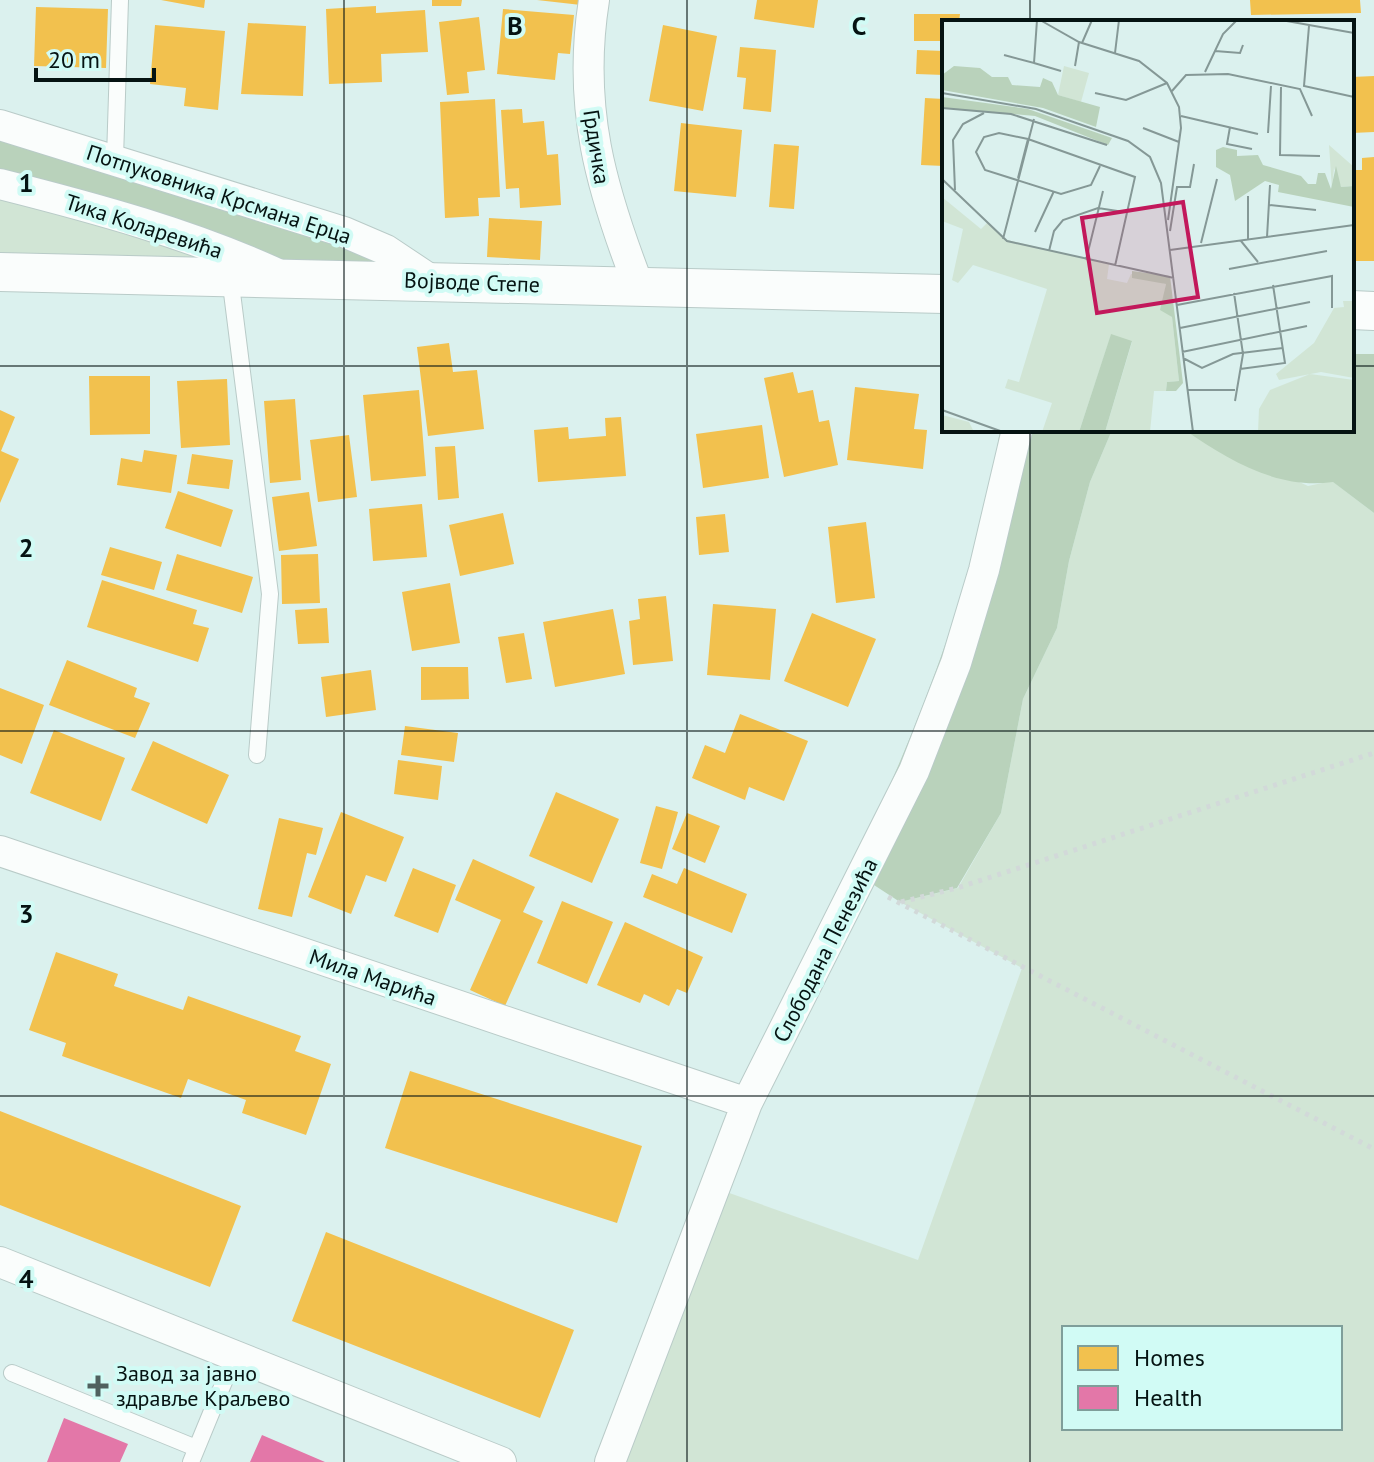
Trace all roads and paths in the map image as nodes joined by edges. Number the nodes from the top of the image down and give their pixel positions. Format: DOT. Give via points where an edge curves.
graph roads {
  1 [pos="120,0"];
  2 [pos="594,0"];
  3 [pos="0,125"];
  4 [pos="115,158"];
  5 [pos="0,184"];
  6 [pos="0,272"];
  7 [pos="230,277"];
  8 [pos="285,277"];
  9 [pos="431,280"];
  10 [pos="639,287"];
  11 [pos="942,294"];
  12 [pos="1354,310"];
  13 [pos="1374,311"];
  14 [pos="1017,432"];
  15 [pos="1374,753"];
  16 [pos="257,755"];
  17 [pos="3,861"];
  18 [pos="860,884"];
  19 [pos="900,902"];
  20 [pos="747,1103"];
  21 [pos="1374,1149"];
  22 [pos="0,1262"];
  23 [pos="235,1355"];
  24 [pos="12,1373"];
  25 [pos="194,1455"];
  26 [pos="501,1462"];
  27 [pos="610,1462"];
  1 -- 4 [label="lane"];
  2 -- 10 [label="street, Грдичка" via="589,93 597,164"];
  3 -- 4 [label="street, Потпуковника Крсмана Ерца"];
  4 -- 9 [label="street, Потпуковника Крсмана Ерца" via="344,232 386,250"];
  5 -- 8 [label="street, Тика Коларевића" via="200,242"];
  6 -- 7 [label="street, Војводе Степе"];
  7 -- 8 [label="street, Војводе Степе"];
  7 -- 16 [label="lane" via="270,594"];
  8 -- 9 [label="street, Војводе Степе"];
  9 -- 10 [label="street, Војводе Степе"];
  10 -- 11 [label="street, Војводе Степе"];
  12 -- 13 [label="street"];
  14 -- 18 [label="street, Слободана Пенезића" via="956,663 914,771"];
  15 -- 19 [label="path"];
  17 -- 20 [label="street, Мила Марића"];
  18 -- 19 [label="path"];
  18 -- 20 [label="street, Слободана Пенезића"];
  19 -- 21 [label="path"];
  20 -- 27 [label="street, Слободана Пенезића"];
  22 -- 23 [label="street"];
  23 -- 25 [label="lane"];
  23 -- 26 [label="street"];
  24 -- 25 [label="lane"];
}
